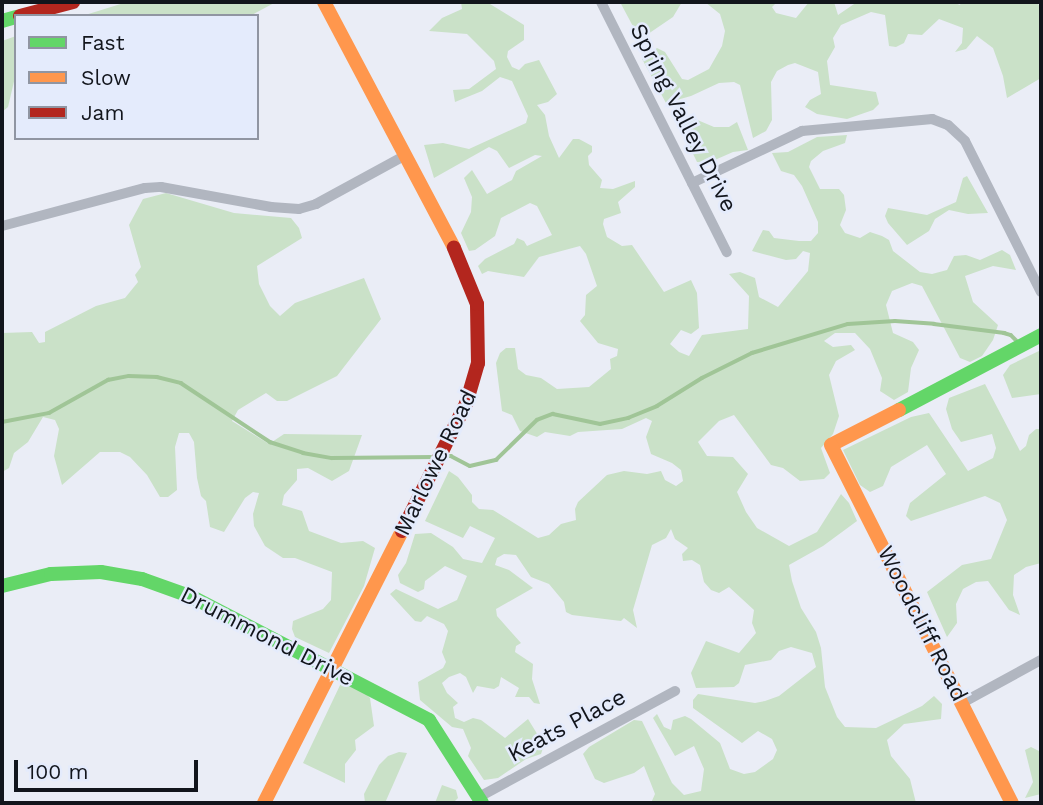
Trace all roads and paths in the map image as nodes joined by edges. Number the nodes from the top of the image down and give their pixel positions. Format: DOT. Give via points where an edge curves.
graph roads {
  1 [pos="72,2"];
  2 [pos="324,2"];
  3 [pos="601,2"];
  4 [pos="26,14"];
  5 [pos="404,156"];
  6 [pos="692,183"];
  7 [pos="2,226"];
  8 [pos="727,252"];
  9 [pos="1041,292"];
  10 [pos="1041,335"];
  11 [pos="2,586"];
  12 [pos="1041,660"];
  13 [pos="334,671"];
  14 [pos="675,691"];
  15 [pos="962,703"];
  16 [pos="480,800"];
  17 [pos="264,803"];
  18 [pos="1012,803"];
  1 -- 4 [label="street"];
  2 -- 5 [label="street, Marlowe Road"];
  3 -- 6 [label="street, Spring Valley Drive"];
  5 -- 7 [label="street" via="299,209 161,187"];
  5 -- 13 [label="street, Marlowe Road" via="462,264 477,304 478,363 466,404"];
  6 -- 8 [label="street, Spring Valley Drive"];
  6 -- 9 [label="street" via="802,131 932,119 948,125 965,141"];
  10 -- 15 [label="street, Woodcliff Road" via="831,445"];
  11 -- 13 [label="street, Drummond Drive" via="73,571 125,575 192,597"];
  12 -- 15 [label="street"];
  13 -- 16 [label="street, Drummond Drive" via="429,720"];
  13 -- 17 [label="street, Marlowe Road"];
  14 -- 16 [label="street, Keats Place"];
  15 -- 18 [label="street, Woodcliff Road"];
}
